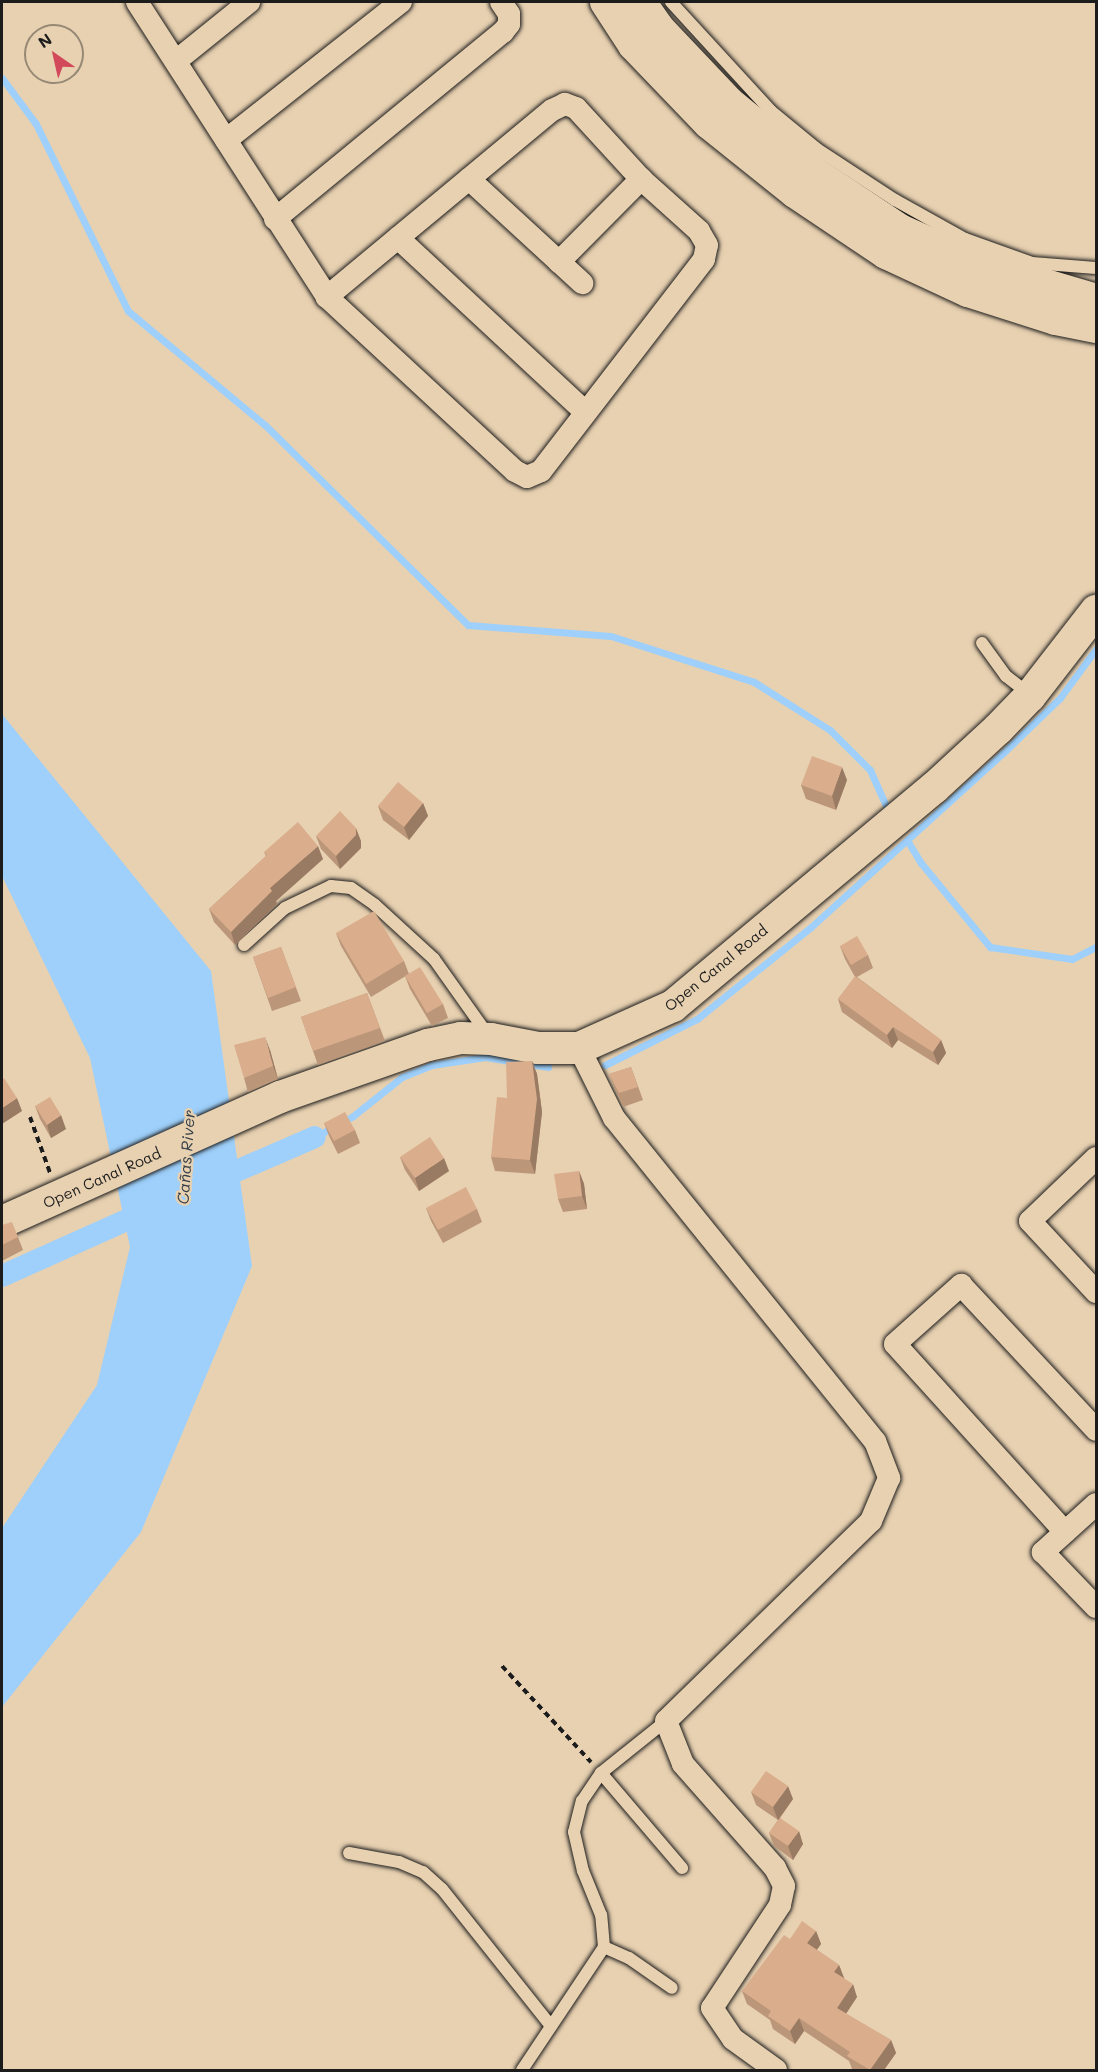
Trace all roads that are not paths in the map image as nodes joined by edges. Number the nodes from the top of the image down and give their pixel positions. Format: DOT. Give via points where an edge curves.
graph roads {
  1 [pos="137,2"];
  2 [pos="249,2"];
  3 [pos="401,2"];
  4 [pos="501,2"];
  5 [pos="606,2"];
  6 [pos="640,2"];
  7 [pos="671,2"];
  8 [pos="176,61"];
  9 [pos="225,140"];
  10 [pos="469,179"];
  11 [pos="641,179"];
  12 [pos="275,219"];
  13 [pos="398,238"];
  14 [pos="559,262"];
  15 [pos="1096,268"];
  16 [pos="582,283"];
  17 [pos="327,297"];
  18 [pos="1096,300"];
  19 [pos="1096,327"];
  20 [pos="584,411"];
  21 [pos="1096,611"];
  22 [pos="982,643"];
  23 [pos="1030,696"];
  24 [pos="243,945"];
  25 [pos="491,1039"];
  26 [pos="579,1048"];
  27 [pos="1096,1158"];
  28 [pos="2,1222"];
  29 [pos="1096,1292"];
  30 [pos="1096,1430"];
  31 [pos="1096,1504"];
  32 [pos="1065,1532"];
  33 [pos="1096,1607"];
  34 [pos="666,1721"];
  35 [pos="601,1773"];
  36 [pos="349,1853"];
  37 [pos="682,1868"];
  38 [pos="604,1947"];
  39 [pos="672,1988"];
  40 [pos="551,2026"];
  41 [pos="522,2070"];
  42 [pos="776,2070"];
  1 -- 8 [label="street"];
  2 -- 8 [label="street"];
  3 -- 9 [label="street"];
  4 -- 12 [label="street" via="509,14 509,24 503,32"];
  5 -- 19 [label="street" via="634,45 709,123 795,192 886,253 968,291 1056,319"];
  6 -- 18 [label="street" via="658,28 728,102 813,172 900,230 978,266"];
  7 -- 15 [label="lane" via="771,111 817,150 895,200 965,239 1032,263"];
  8 -- 9 [label="street"];
  9 -- 12 [label="street"];
  10 -- 11 [label="street" via="565,104 576,108"];
  10 -- 13 [label="street"];
  10 -- 14 [label="street"];
  11 -- 14 [label="street"];
  11 -- 20 [label="street" via="699,231 707,245 704,259"];
  12 -- 17 [label="street"];
  13 -- 17 [label="street"];
  13 -- 20 [label="street"];
  14 -- 16 [label="street"];
  17 -- 20 [label="street" via="515,471 527,477 541,471"];
  21 -- 23 [label="street, Open Canal Road"];
  22 -- 23 [label="lane" via="1006,676"];
  23 -- 26 [label="street, Open Canal Road" via="934,788 673,1006"];
  24 -- 25 [label="lane" via="285,908 331,886 351,888 434,959"];
  25 -- 26 [label="street, Open Canal Road" via="538,1048"];
  25 -- 28 [label="street, Open Canal Road" via="461,1038 428,1045 280,1097"];
  26 -- 34 [label="street" via="614,1118 875,1441 889,1478 871,1521"];
  27 -- 29 [label="street" via="1030,1221"];
  30 -- 32 [label="street" via="961,1285 895,1344"];
  31 -- 32 [label="street"];
  32 -- 33 [label="street" via="1043,1552"];
  34 -- 35 [label="lane"];
  34 -- 42 [label="street" via="683,1764 775,1868 784,1886 780,1905 712,2008 733,2039"];
  35 -- 37 [label="lane"];
  35 -- 38 [label="lane" via="582,1801 574,1832 583,1871 601,1915"];
  36 -- 40 [label="lane" via="399,1862 423,1872 442,1888"];
  38 -- 39 [label="lane" via="629,1958"];
  38 -- 40 [label="lane"];
  40 -- 41 [label="lane"];
}
